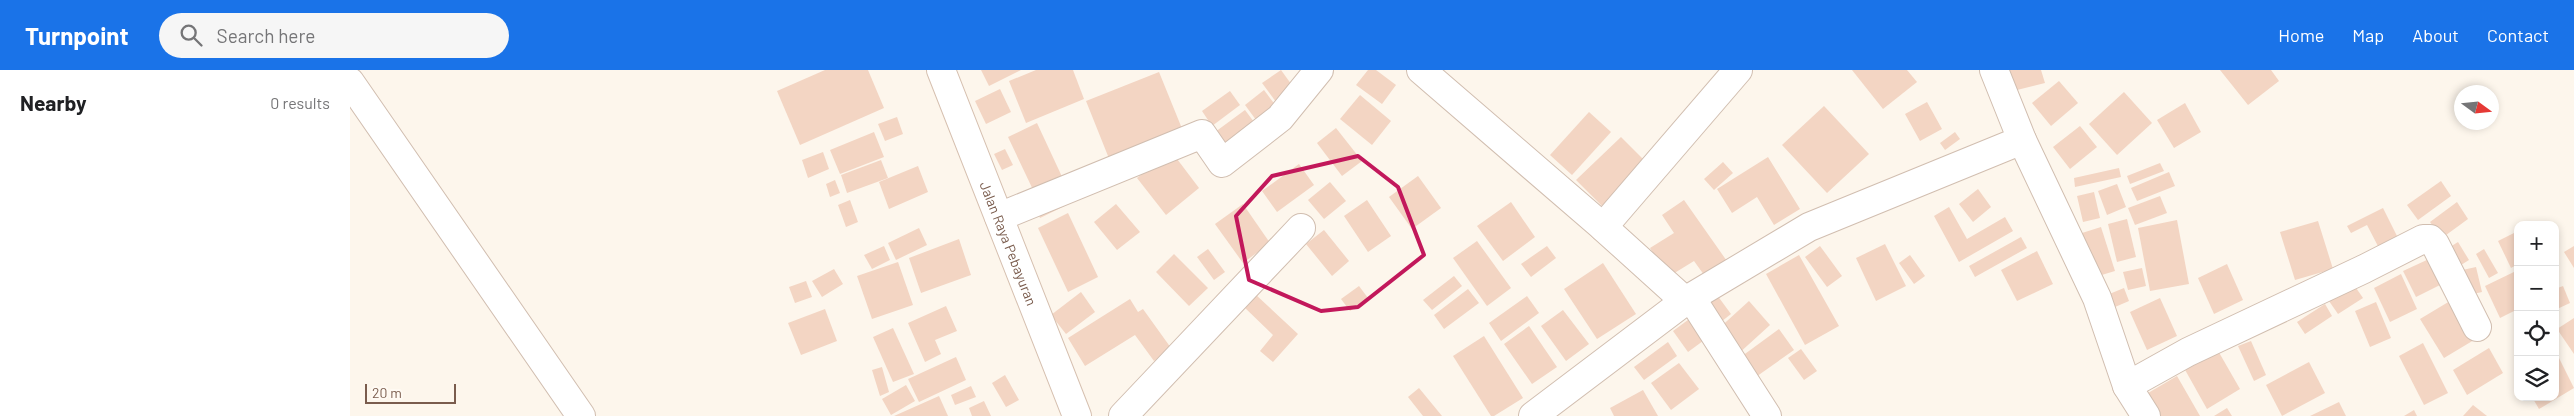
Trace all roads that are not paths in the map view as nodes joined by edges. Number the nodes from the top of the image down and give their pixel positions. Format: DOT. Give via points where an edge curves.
graph roads {
  1 [pos="941,70"];
  2 [pos="1319,70"];
  3 [pos="1421,70"];
  4 [pos="1738,70"];
  5 [pos="1994,70"];
  6 [pos="350,82"];
  7 [pos="2022,140"];
  8 [pos="999,217"];
  9 [pos="1603,227"];
  10 [pos="1301,228"];
  11 [pos="1689,300"];
  12 [pos="2477,327"];
  13 [pos="2127,386"];
  14 [pos="581,416"];
  15 [pos="1077,416"];
  16 [pos="1123,416"];
  17 [pos="1533,416"];
  18 [pos="1767,416"];
  19 [pos="2146,416"];
  1 -- 8 [label="street, Jalan Raya Pebayuran"];
  2 -- 8 [label="street" via="1280,118 1222,163 1202,134"];
  3 -- 9 [label="street"];
  4 -- 9 [label="street"];
  5 -- 7 [label="street"];
  6 -- 14 [label="street"];
  7 -- 11 [label="street" via="1808,227"];
  7 -- 13 [label="street" via="2097,298"];
  8 -- 15 [label="street, Jalan Raya Pebayuran"];
  9 -- 11 [label="street"];
  10 -- 16 [label="street"];
  11 -- 17 [label="street"];
  11 -- 18 [label="street"];
  12 -- 13 [label="street" via="2435,244 2423,238 2188,352"];
  13 -- 19 [label="street"];
}
